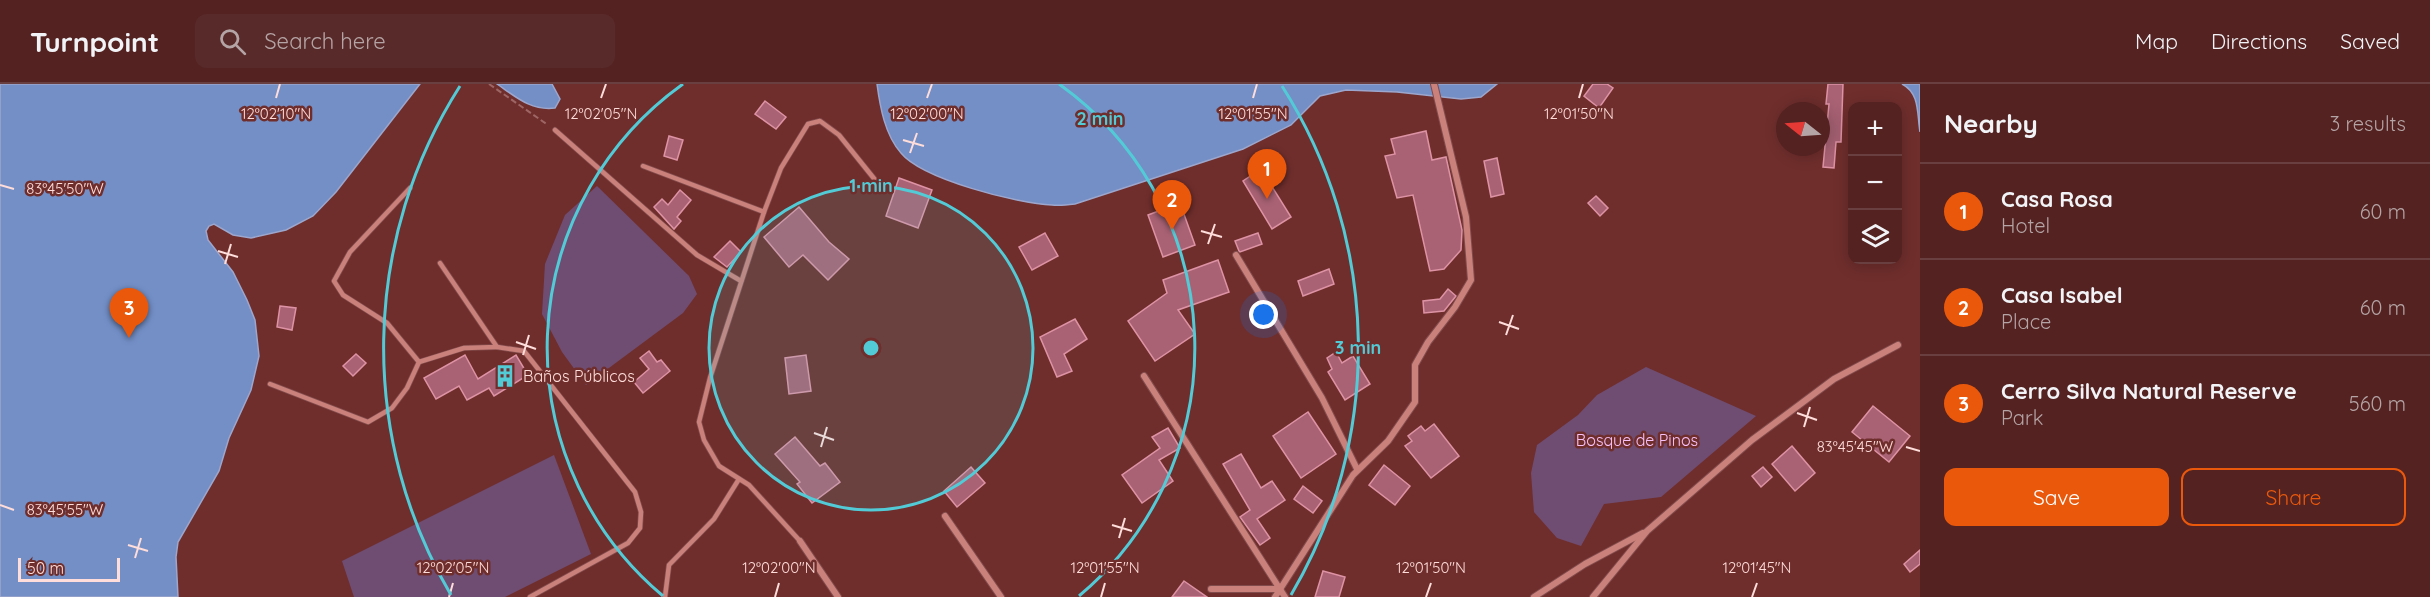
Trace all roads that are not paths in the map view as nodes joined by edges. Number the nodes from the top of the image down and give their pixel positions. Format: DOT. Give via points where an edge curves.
graph roads {
  1 [pos="1434,84"];
  2 [pos="555,130"];
  3 [pos="644,166"];
  4 [pos="880,186"];
  5 [pos="410,188"];
  6 [pos="764,212"];
  7 [pos="1236,255"];
  8 [pos="440,262"];
  9 [pos="741,281"];
  10 [pos="1898,345"];
  11 [pos="497,347"];
  12 [pos="419,362"];
  13 [pos="1144,376"];
  14 [pos="270,384"];
  15 [pos="1357,469"];
  16 [pos="739,479"];
  17 [pos="945,516"];
  18 [pos="1647,531"];
  19 [pos="800,541"];
  20 [pos="1210,588"];
  21 [pos="1280,590"];
  22 [pos="530,597"];
  23 [pos="665,597"];
  24 [pos="838,597"];
  25 [pos="1000,597"];
  26 [pos="1275,597"];
  27 [pos="1286,597"];
  28 [pos="1534,597"];
  29 [pos="1593,597"];
  1 -- 15 [label="street" via="1466,217 1471,280 1415,365 1416,402 1388,441"];
  2 -- 9 [label="lane" via="697,255"];
  3 -- 6 [label="lane"];
  4 -- 6 [label="lane" via="839,135 820,121 808,124 781,168"];
  5 -- 12 [label="lane" via="350,252 334,281 343,295 387,323"];
  6 -- 9 [label="lane"];
  7 -- 15 [label="street" via="1322,398"];
  8 -- 11 [label="lane"];
  9 -- 16 [label="lane" via="699,422 704,440 719,465"];
  10 -- 18 [label="street" via="1834,379 1752,440"];
  11 -- 12 [label="lane" via="464,348"];
  11 -- 22 [label="lane" via="524,351 635,492 641,512 640,528 628,543"];
  12 -- 14 [label="lane" via="392,408 368,422"];
  13 -- 21 [label="street"];
  15 -- 21 [label="street"];
  16 -- 19 [label="lane"];
  16 -- 23 [label="lane" via="714,519 669,565"];
  17 -- 25 [label="street"];
  18 -- 28 [label="street"];
  18 -- 29 [label="street"];
  19 -- 24 [label="street"];
  20 -- 21 [label="street"];
  21 -- 26 [label="street"];
  21 -- 27 [label="street"];
}
